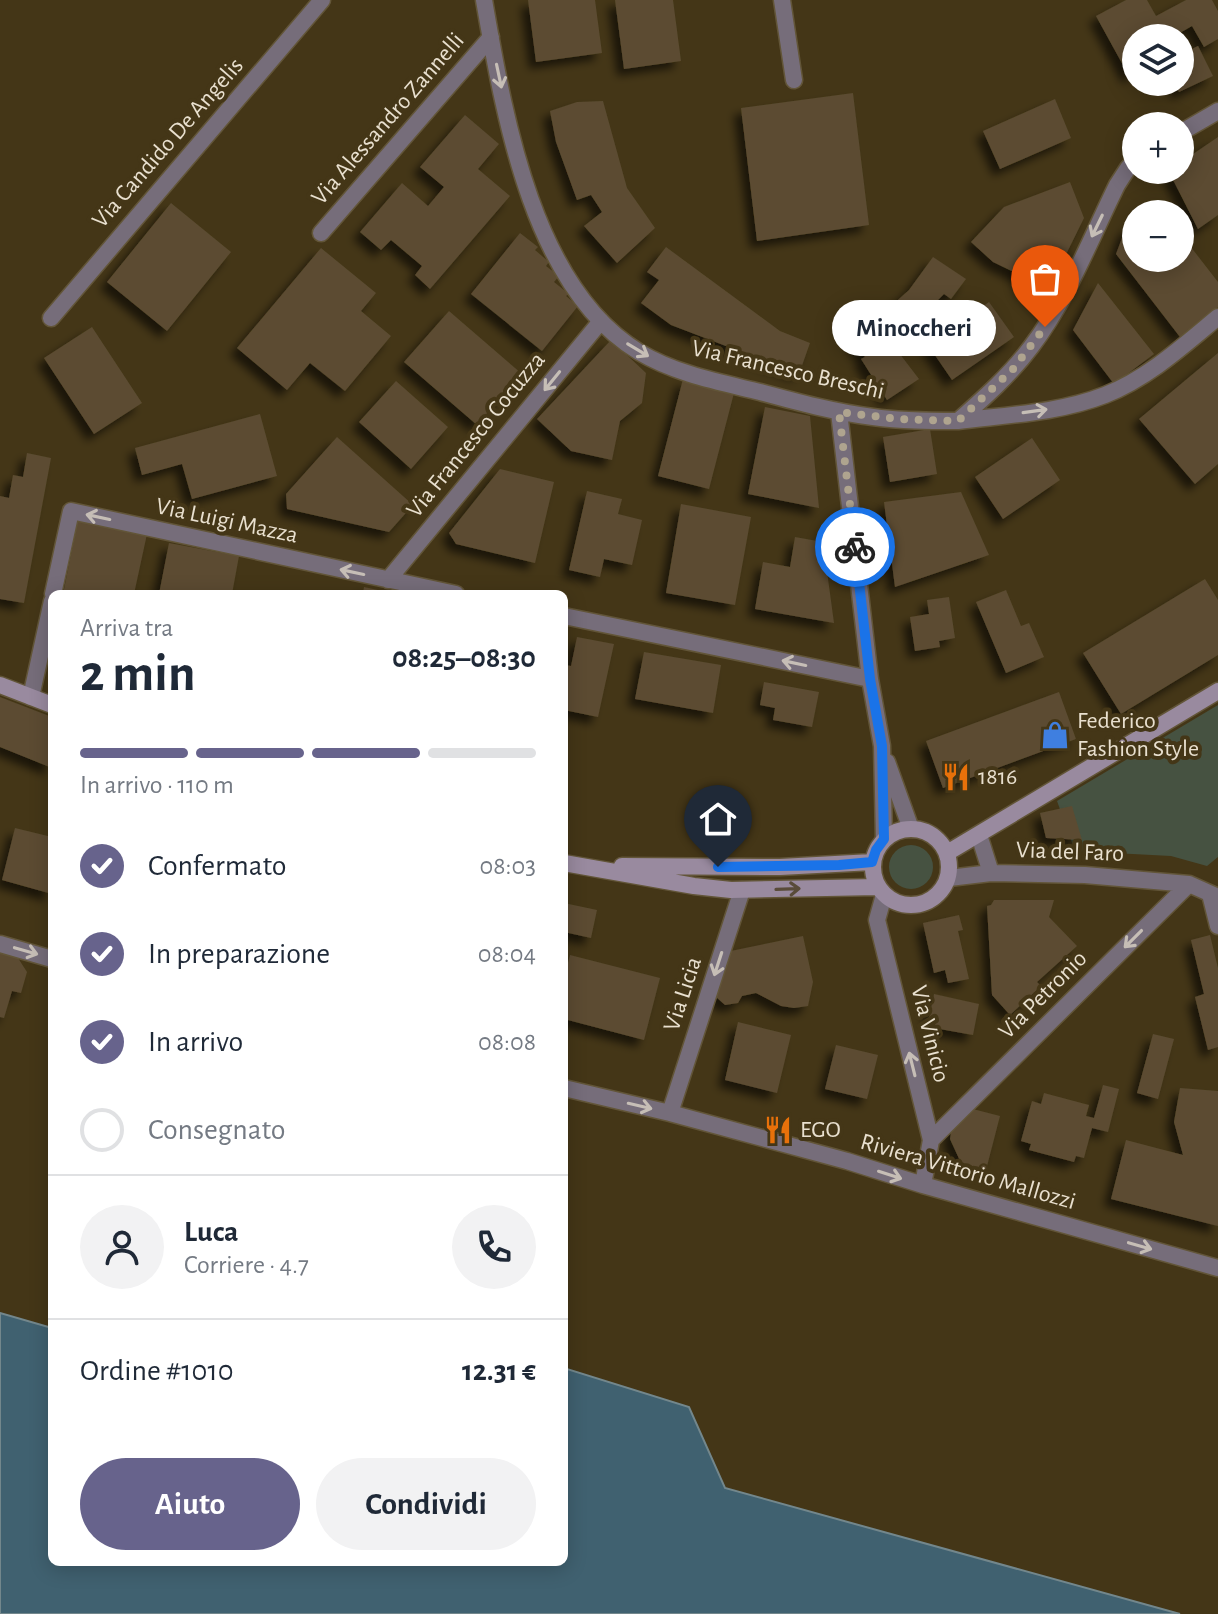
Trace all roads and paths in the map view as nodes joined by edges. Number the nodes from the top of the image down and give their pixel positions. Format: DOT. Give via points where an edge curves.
graph roads {
  1 [pos="322,0"];
  2 [pos="484,0"];
  3 [pos="782,0"];
  4 [pos="491,37"];
  5 [pos="794,80"];
  6 [pos="1218,111"];
  7 [pos="1194,125"];
  8 [pos="1122,177"];
  9 [pos="321,233"];
  10 [pos="1218,317"];
  11 [pos="51,318"];
  12 [pos="601,321"];
  13 [pos="839,412"];
  14 [pos="958,421"];
  15 [pos="388,580"];
  16 [pos="54,590"];
  17 [pos="437,590"];
  18 [pos="568,617"];
  19 [pos="48,619"];
  20 [pos="870,679"];
  21 [pos="0,685"];
  22 [pos="1218,691"];
  23 [pos="31,697"];
  24 [pos="48,703"];
  25 [pos="882,746"];
  26 [pos="911,829"];
  27 [pos="979,835"];
  28 [pos="884,839"];
  29 [pos="947,853"];
  30 [pos="872,862"];
  31 [pos="568,864"];
  32 [pos="991,873"];
  33 [pos="949,878"];
  34 [pos="1189,884"];
  35 [pos="742,890"];
  36 [pos="881,891"];
  37 [pos="1214,895"];
  38 [pos="1218,926"];
  39 [pos="0,944"];
  40 [pos="48,958"];
  41 [pos="568,1089"];
  42 [pos="670,1113"];
  43 [pos="931,1140"];
  44 [pos="923,1185"];
  45 [pos="1218,1268"];
  1 -- 11 [label="street, Via Candido De Angelis"];
  2 -- 4 [label="street, Via Francesco Breschi"];
  3 -- 5 [label="street"];
  4 -- 9 [label="street, Via Alessandro Zannelli"];
  4 -- 12 [label="street, Via Francesco Breschi, one-way" via="518,159 538,219 565,272"];
  6 -- 7 [label="street"];
  8 -- 14 [label="street, one-way" via="1064,294 1032,345"];
  14 -- 10 [label="street, Via Francesco Breschi, one-way" via="1062,407 1106,395 1148,372"];
  12 -- 13 [label="street, Via Francesco Breschi, one-way" via="627,343 672,367"];
  12 -- 15 [label="street, Via Francesco Cocuzza, one-way"];
  13 -- 14 [label="street, Via Francesco Breschi"];
  13 -- 20 [label="street"];
  15 -- 16 [label="street, Via Luigi Mazza, one-way" via="71,511"];
  15 -- 17 [label="street, Via Luigi Mazza"];
  20 -- 18 [label="street, one-way"];
  19 -- 23 [label="street"];
  20 -- 25 [label="street"];
  21 -- 23 [label="street"];
  22 -- 27 [label="street"];
  23 -- 24 [label="street"];
  25 -- 26 [label="street"];
  25 -- 28 [label="street"];
  26 -- 28 [label="street"];
  26 -- 29 [label="street" via="931,834"];
  27 -- 29 [label="street"];
  27 -- 32 [label="street"];
  28 -- 30 [label="street"];
  29 -- 33 [label="street"];
  30 -- 31 [label="street" via="780,867"];
  30 -- 36 [label="street"];
  31 -- 35 [label="street"];
  32 -- 33 [label="street, Via del Faro"];
  32 -- 34 [label="street, Via del Faro"];
  33 -- 36 [label="street" via="931,901 918,905 891,901"];
  34 -- 37 [label="street"];
  34 -- 43 [label="street, Via Petronio, one-way"];
  35 -- 36 [label="street, one-way"];
  35 -- 42 [label="street, Via Licia, one-way"];
  43 -- 36 [label="street, Via Vinicio, one-way" via="877,920"];
  37 -- 38 [label="street"];
  39 -- 40 [label="street, one-way"];
  41 -- 42 [label="street, Riviera Vittorio Mallozzi, one-way"];
  42 -- 44 [label="street, Riviera Vittorio Mallozzi, one-way"];
  43 -- 44 [label="street, Via Vinicio"];
  44 -- 45 [label="street, Riviera Vittorio Mallozzi, one-way"];
}
